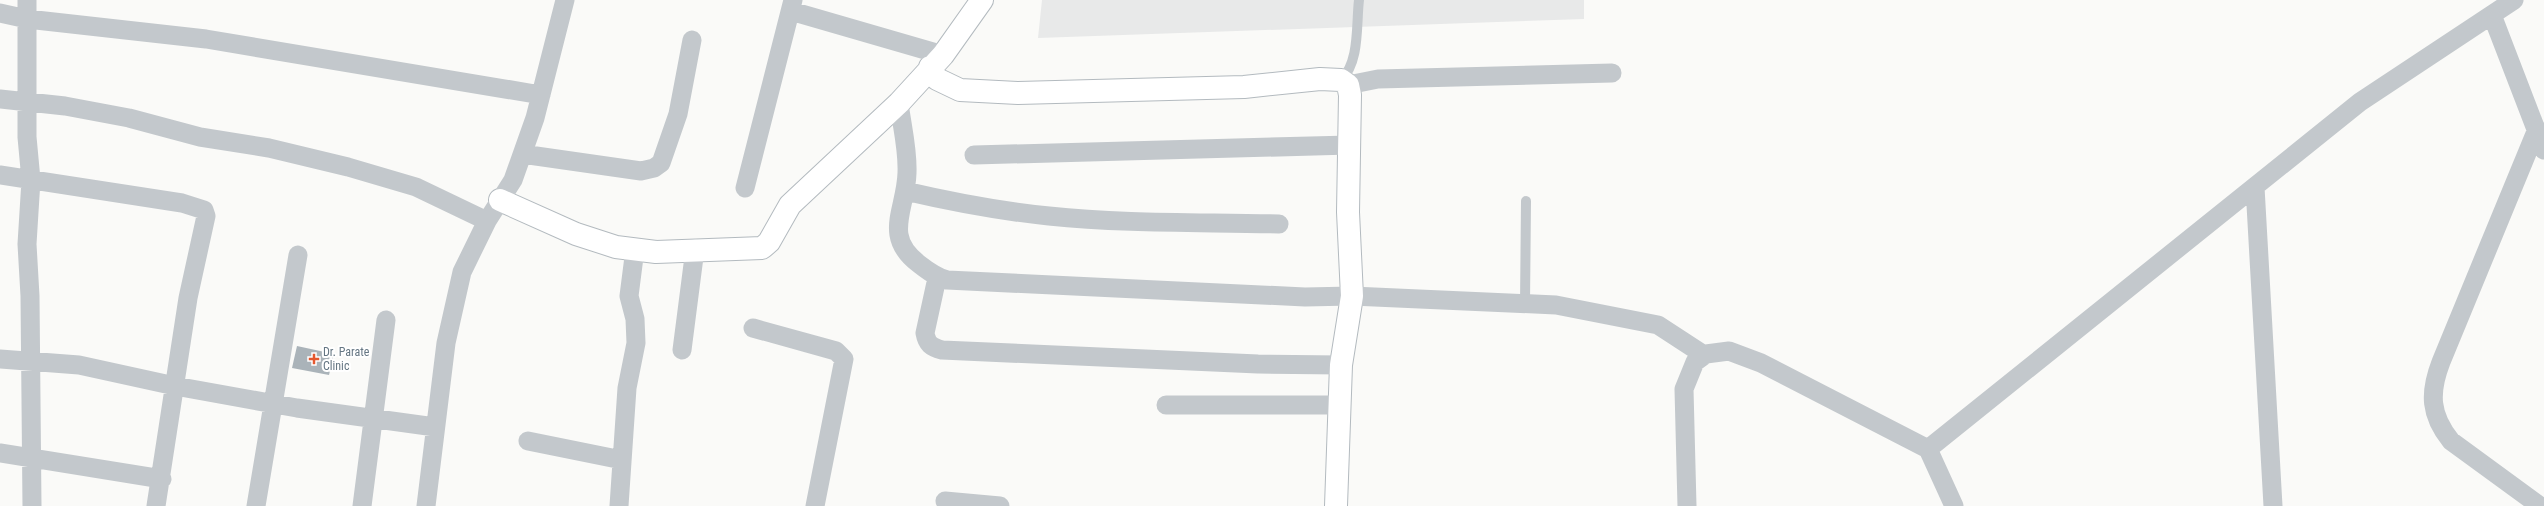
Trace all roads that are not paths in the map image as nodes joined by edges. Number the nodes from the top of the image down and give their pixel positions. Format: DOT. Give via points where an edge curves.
graph roads {
  1 [pos="27,0"];
  2 [pos="565,0"];
  3 [pos="982,0"];
  4 [pos="1359,0"];
  5 [pos="2514,0"];
  6 [pos="792,5"];
  7 [pos="0,14"];
  8 [pos="2492,15"];
  9 [pos="27,19"];
  10 [pos="692,40"];
  11 [pos="936,61"];
  12 [pos="1612,73"];
  13 [pos="1344,82"];
  14 [pos="541,95"];
  15 [pos="0,99"];
  16 [pos="27,101"];
  17 [pos="899,103"];
  18 [pos="2537,129"];
  19 [pos="1350,145"];
  20 [pos="2544,150"];
  21 [pos="522,154"];
  22 [pos="974,155"];
  23 [pos="0,175"];
  24 [pos="32,180"];
  25 [pos="2255,187"];
  26 [pos="745,188"];
  27 [pos="905,191"];
  28 [pos="500,200"];
  29 [pos="1526,201"];
  30 [pos="487,221"];
  31 [pos="1279,224"];
  32 [pos="635,249"];
  33 [pos="695,249"];
  34 [pos="298,255"];
  35 [pos="937,278"];
  36 [pos="1352,296"];
  37 [pos="1525,304"];
  38 [pos="386,320"];
  39 [pos="753,328"];
  40 [pos="682,350"];
  41 [pos="1704,355"];
  42 [pos="0,359"];
  43 [pos="31,360"];
  44 [pos="1342,365"];
  45 [pos="176,386"];
  46 [pos="272,403"];
  47 [pos="1166,404"];
  48 [pos="1340,405"];
  49 [pos="375,419"];
  50 [pos="435,427"];
  51 [pos="528,441"];
  52 [pos="1928,449"];
  53 [pos="0,453"];
  54 [pos="32,456"];
  55 [pos="622,460"];
  56 [pos="162,479"];
  57 [pos="945,500"];
  58 [pos="32,506"];
  59 [pos="156,506"];
  60 [pos="256,506"];
  61 [pos="362,506"];
  62 [pos="426,506"];
  63 [pos="619,506"];
  64 [pos="815,506"];
  65 [pos="1000,506"];
  66 [pos="1336,506"];
  67 [pos="1687,506"];
  68 [pos="1954,506"];
  69 [pos="2273,506"];
  70 [pos="2540,506"];
  1 -- 9 [label="street"];
  2 -- 14 [label="street"];
  3 -- 11 [label="street"];
  4 -- 13 [label="lane" via="1353,62"];
  5 -- 8 [label="street"];
  6 -- 11 [label="street"];
  6 -- 26 [label="street"];
  7 -- 9 [label="street"];
  8 -- 18 [label="street"];
  8 -- 25 [label="street" via="2360,102"];
  9 -- 14 [label="street" via="206,39"];
  9 -- 16 [label="street"];
  10 -- 21 [label="street" via="678,114 661,163 654,168 640,171"];
  11 -- 13 [label="street" via="937,79 960,90 1018,93 1230,88"];
  11 -- 17 [label="street"];
  12 -- 13 [label="street"];
  13 -- 19 [label="street" via="1350,95"];
  14 -- 21 [label="street"];
  15 -- 16 [label="street"];
  16 -- 24 [label="street" via="27,137"];
  16 -- 30 [label="street" via="129,118 200,137 269,148 348,167 416,187"];
  17 -- 27 [label="street" via="907,150"];
  17 -- 33 [label="street" via="790,206 770,242 762,248"];
  18 -- 20 [label="street"];
  18 -- 70 [label="street" via="2441,362 2433,390 2434,407 2440,427 2451,441"];
  19 -- 22 [label="street"];
  19 -- 36 [label="street" via="1348,212"];
  21 -- 28 [label="street" via="513,180"];
  23 -- 24 [label="street"];
  24 -- 43 [label="street" via="27,244"];
  24 -- 45 [label="street" via="182,204 204,210 206,216 188,298"];
  25 -- 52 [label="street"];
  25 -- 69 [label="street"];
  27 -- 31 [label="street" via="974,206 1048,216 1098,220"];
  27 -- 35 [label="street" via="897,228 899,243 908,256"];
  28 -- 30 [label="street"];
  28 -- 32 [label="street" via="576,234 616,247"];
  29 -- 37 [label="lane"];
  30 -- 50 [label="street" via="462,272 446,343"];
  32 -- 33 [label="street" via="656,252"];
  32 -- 55 [label="street" via="629,296 635,319 636,343 627,388"];
  33 -- 40 [label="street"];
  34 -- 46 [label="street"];
  35 -- 36 [label="street" via="1297,297"];
  35 -- 44 [label="street" via="925,333 927,342 933,348 942,350 1250,364"];
  36 -- 37 [label="street"];
  36 -- 44 [label="street"];
  37 -- 41 [label="street" via="1556,305 1658,324"];
  38 -- 49 [label="street"];
  39 -- 64 [label="street" via="836,351 844,359"];
  41 -- 52 [label="street" via="1729,351 1761,363"];
  41 -- 67 [label="street" via="1694,362 1684,389"];
  42 -- 43 [label="street"];
  43 -- 45 [label="street" via="79,365"];
  43 -- 54 [label="street" via="29,405"];
  44 -- 48 [label="street"];
  45 -- 46 [label="street"];
  45 -- 56 [label="street"];
  46 -- 49 [label="street"];
  46 -- 60 [label="street"];
  47 -- 48 [label="street"];
  48 -- 66 [label="street"];
  49 -- 50 [label="street"];
  49 -- 61 [label="street"];
  50 -- 62 [label="street"];
  51 -- 55 [label="street"];
  52 -- 68 [label="street"];
  53 -- 54 [label="street"];
  54 -- 56 [label="street"];
  54 -- 58 [label="street"];
  55 -- 63 [label="street"];
  56 -- 59 [label="street"];
  57 -- 65 [label="street"];
}
